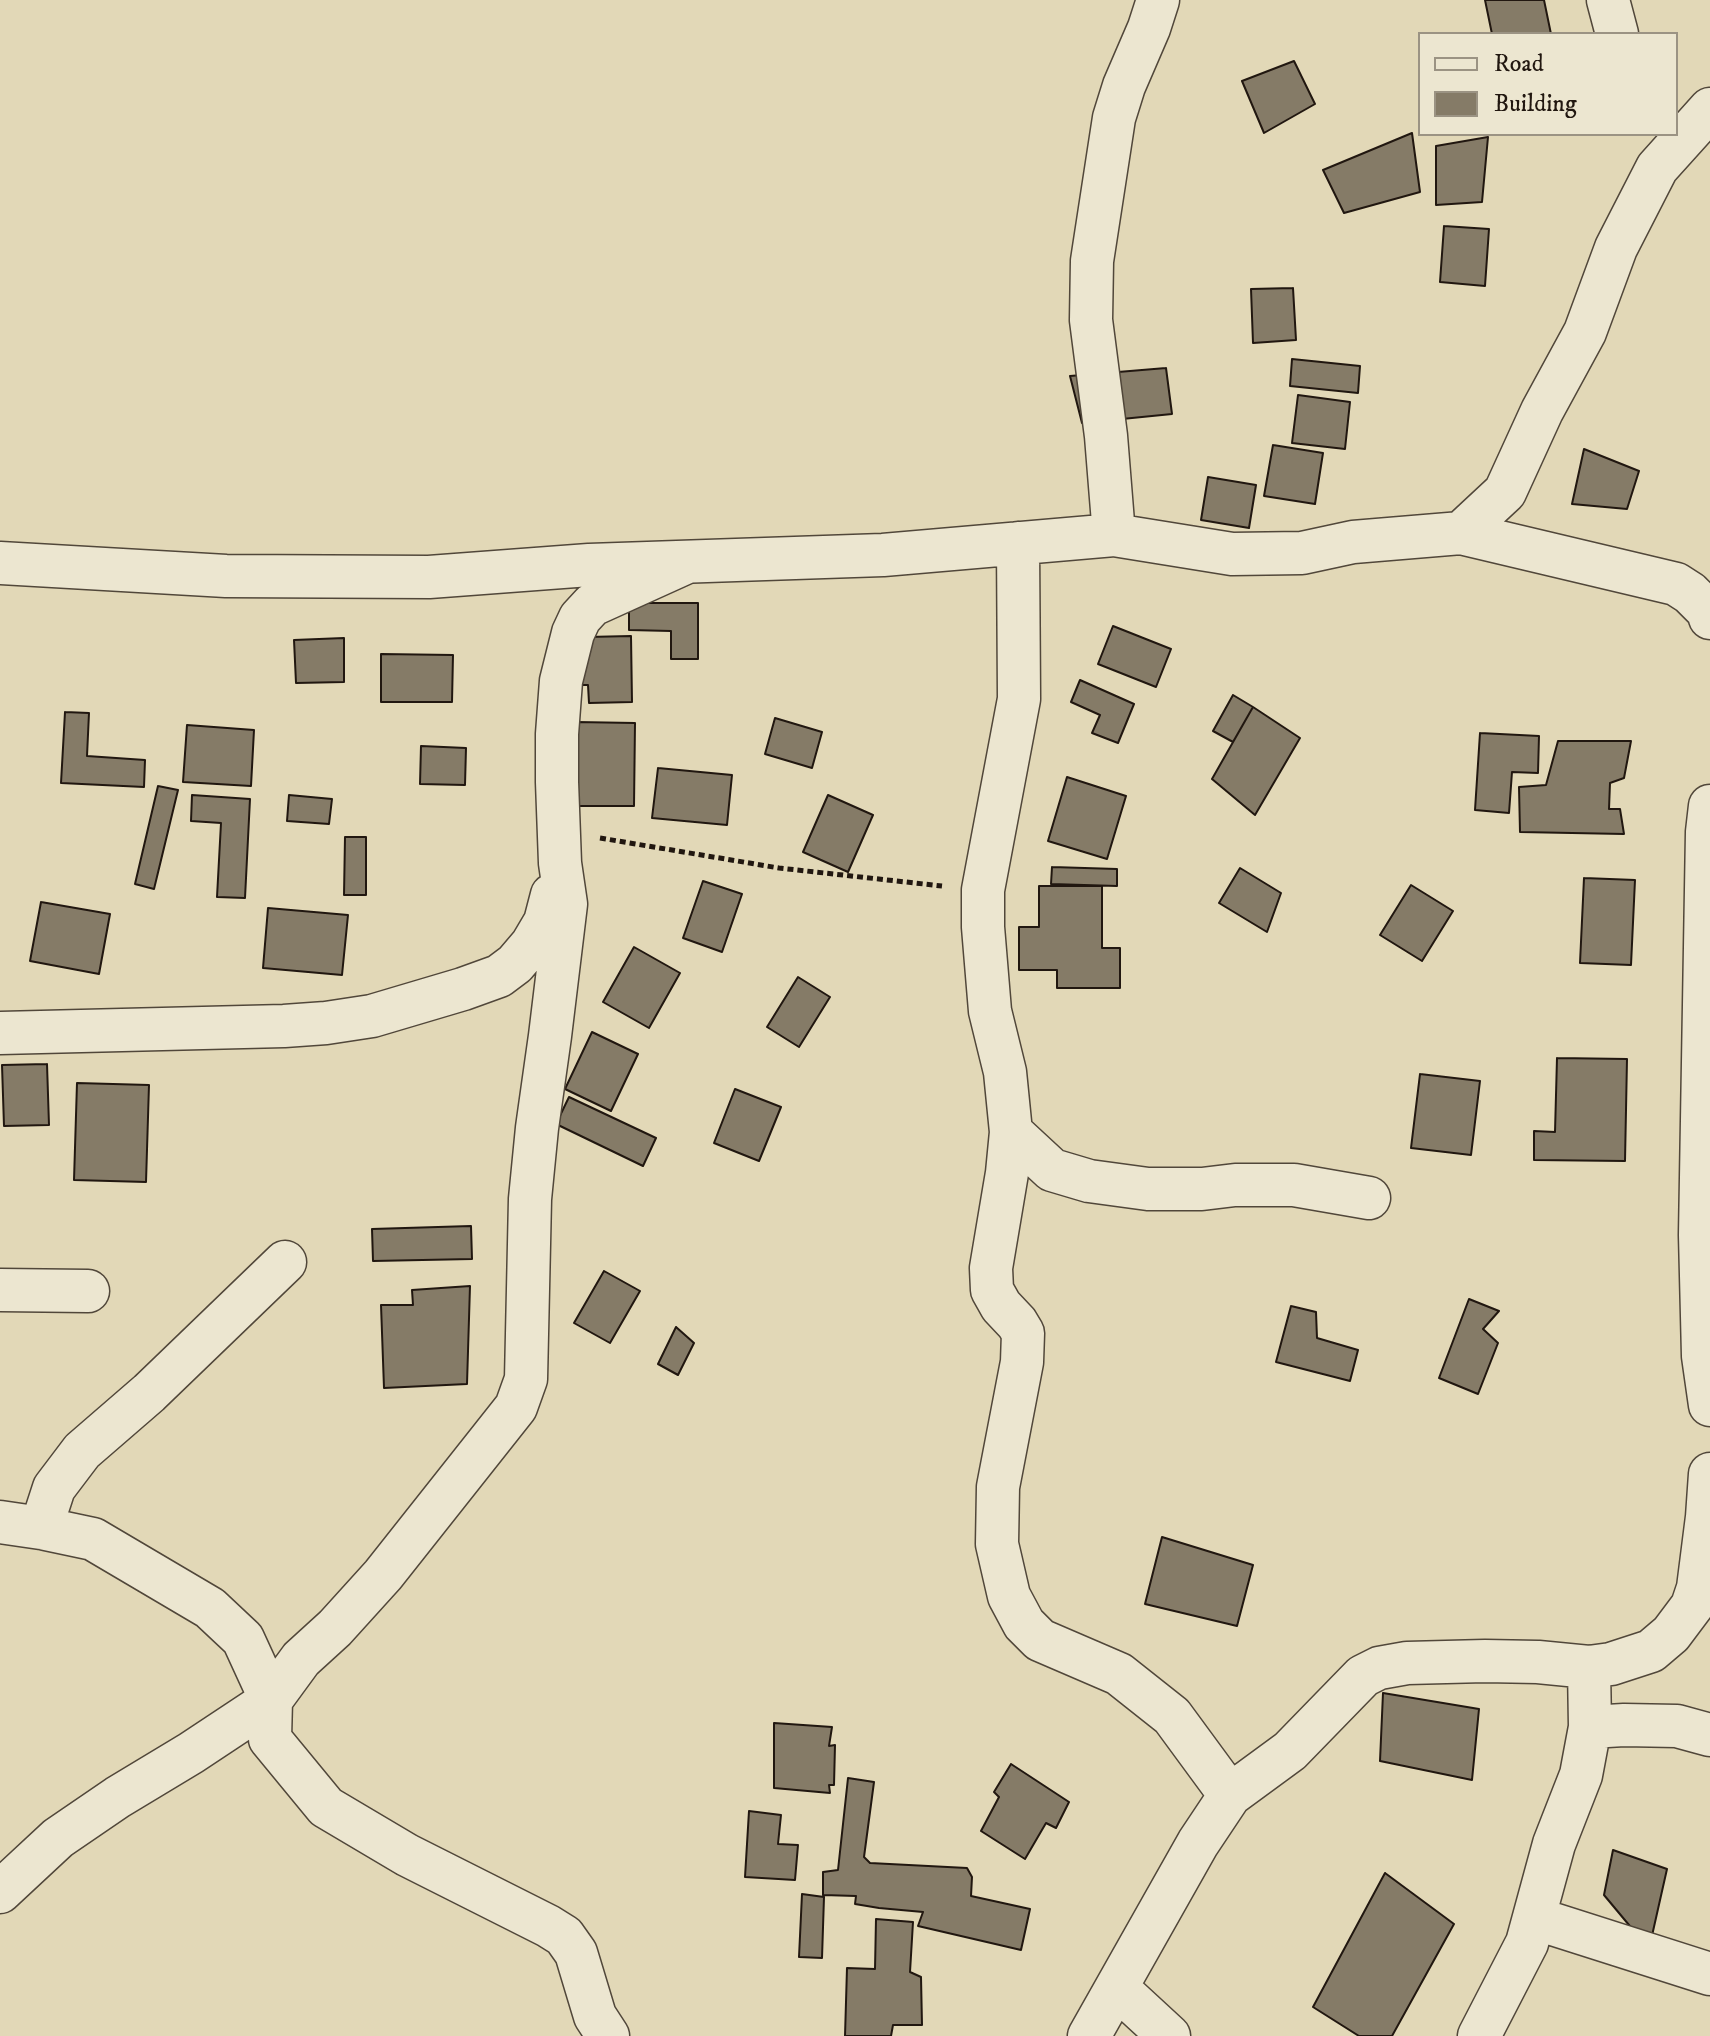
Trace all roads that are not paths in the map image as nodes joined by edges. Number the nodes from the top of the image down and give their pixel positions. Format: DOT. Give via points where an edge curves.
graph roads {
  1 [pos="1158,0"];
  2 [pos="1608,0"];
  3 [pos="1616,32"];
  4 [pos="1710,109"];
  5 [pos="1678,132"];
  6 [pos="1672,136"];
  7 [pos="1651,151"];
  8 [pos="1461,533"];
  9 [pos="1114,535"];
  10 [pos="1018,543"];
  11 [pos="687,562"];
  12 [pos="0,563"];
  13 [pos="1703,600"];
  14 [pos="1710,806"];
  15 [pos="560,863"];
  16 [pos="0,1033"];
  17 [pos="1706,1071"];
  18 [pos="1706,1126"];
  19 [pos="1011,1132"];
  20 [pos="1369,1198"];
  21 [pos="285,1262"];
  22 [pos="0,1290"];
  23 [pos="88,1291"];
  24 [pos="1710,1405"];
  25 [pos="1710,1474"];
  26 [pos="0,1522"];
  27 [pos="41,1528"];
  28 [pos="1710,1616"];
  29 [pos="1671,1634"];
  30 [pos="1589,1667"];
  31 [pos="271,1700"];
  32 [pos="1590,1727"];
  33 [pos="1710,1735"];
  34 [pos="1230,1795"];
  35 [pos="0,1892"];
  36 [pos="1534,1918"];
  37 [pos="1710,1974"];
  38 [pos="1117,1988"];
  39 [pos="608,2036"];
  40 [pos="1089,2036"];
  41 [pos="1169,2036"];
  42 [pos="1479,2036"];
  1 -- 9 [label="street" via="1114,118 1092,261 1091,320"];
  2 -- 3 [label="street"];
  4 -- 5 [label="street"];
  6 -- 7 [label="street"];
  7 -- 8 [label="street" via="1585,332 1505,492"];
  8 -- 9 [label="street" via="1353,542 1302,553 1232,554"];
  8 -- 13 [label="street"];
  9 -- 10 [label="street"];
  10 -- 11 [label="street" via="883,555"];
  10 -- 19 [label="street" via="1019,699 983,890 990,1011 1005,1072"];
  11 -- 12 [label="street" via="429,577 226,576"];
  11 -- 15 [label="street" via="592,605 573,633 561,681 557,734"];
  14 -- 17 [label="street"];
  15 -- 16 [label="street" via="545,922 532,944 499,976 463,989 372,1016 326,1023"];
  15 -- 31 [label="street" via="566,904 530,1199 526,1379 516,1407 383,1575 301,1659"];
  17 -- 18 [label="street"];
  18 -- 24 [label="street" via="1701,1308"];
  19 -- 20 [label="street" via="1052,1170 1089,1181 1148,1189 1294,1185"];
  19 -- 34 [label="street" via="991,1268 992,1290 1023,1333 998,1487 997,1544 1009,1596 1040,1640 1119,1674 1172,1716"];
  21 -- 27 [label="street" via="82,1451 54,1488"];
  22 -- 23 [label="street"];
  25 -- 29 [label="street" via="1698,1588"];
  26 -- 27 [label="street"];
  27 -- 31 [label="street" via="93,1539 210,1608 243,1639"];
  28 -- 29 [label="street"];
  29 -- 30 [label="street" via="1651,1651"];
  30 -- 32 [label="street"];
  30 -- 34 [label="street" via="1485,1661 1379,1668 1363,1676 1290,1751"];
  31 -- 35 [label="street" via="58,1838"];
  31 -- 39 [label="street" via="270,1739 326,1807 564,1936 576,1953 595,2016"];
  32 -- 33 [label="street" via="1677,1726"];
  32 -- 36 [label="street" via="1581,1775 1554,1844"];
  34 -- 38 [label="street"];
  36 -- 37 [label="street"];
  36 -- 42 [label="street" via="1527,1943"];
  38 -- 40 [label="street"];
  38 -- 41 [label="street"];
}
